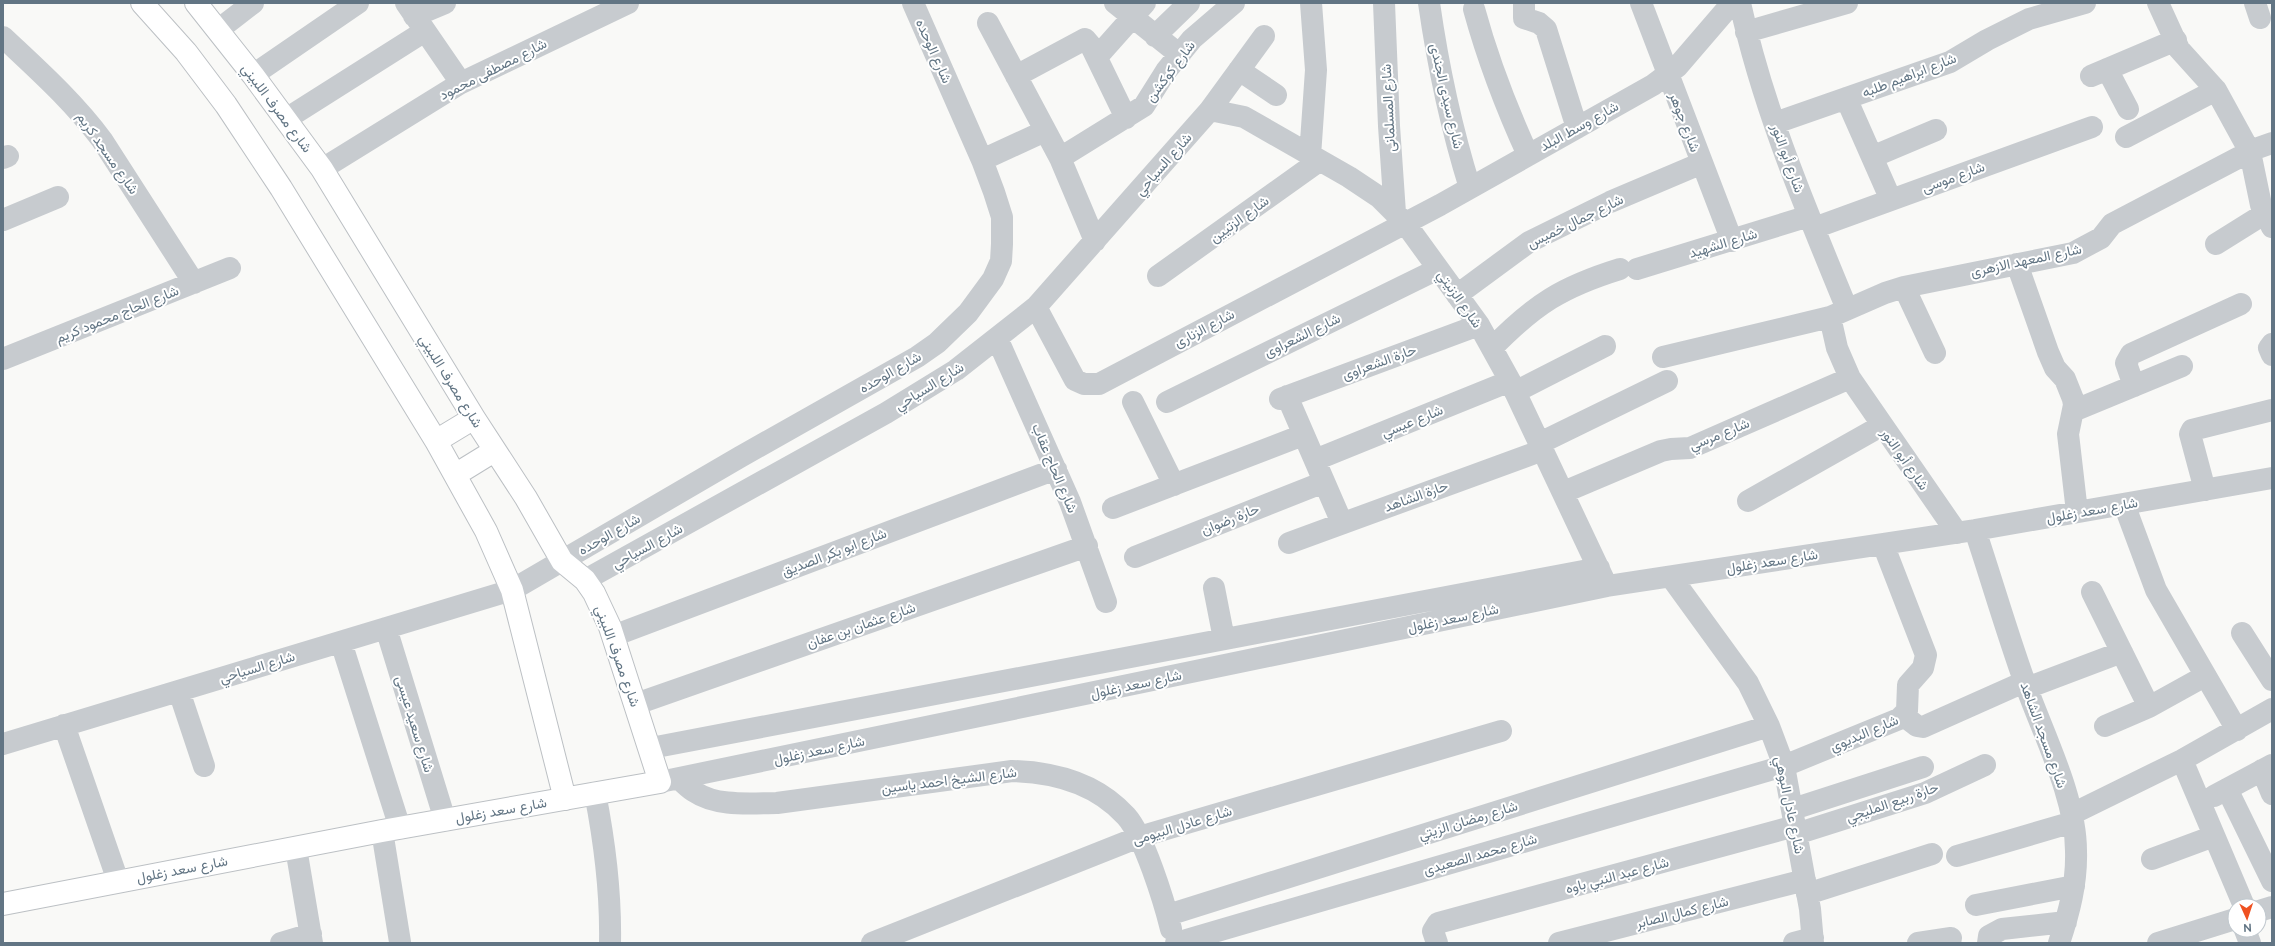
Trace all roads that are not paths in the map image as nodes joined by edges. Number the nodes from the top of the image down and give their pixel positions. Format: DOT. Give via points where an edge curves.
graph roads {
  1 [pos="142,3"];
  2 [pos="196,3"];
  3 [pos="253,3"];
  4 [pos="358,3"];
  5 [pos="445,3"];
  6 [pos="628,3"];
  7 [pos="913,3"];
  8 [pos="1115,3"];
  9 [pos="1189,3"];
  10 [pos="1234,3"];
  11 [pos="1311,3"];
  12 [pos="1384,3"];
  13 [pos="1429,3"];
  14 [pos="1524,3"];
  15 [pos="1641,3"];
  16 [pos="1732,3"];
  17 [pos="1740,3"];
  18 [pos="1847,3"];
  19 [pos="2085,3"];
  20 [pos="2158,3"];
  21 [pos="1474,9"];
  22 [pos="1138,10"];
  23 [pos="415,17"];
  24 [pos="988,23"];
  25 [pos="218,30"];
  26 [pos="1746,32"];
  27 [pos="1155,36"];
  28 [pos="1264,36"];
  29 [pos="3,37"];
  30 [pos="2176,40"];
  31 [pos="1180,55"];
  32 [pos="1097,57"];
  33 [pos="1239,70"];
  34 [pos="253,75"];
  35 [pos="1016,76"];
  36 [pos="1667,76"];
  37 [pos="462,82"];
  38 [pos="2216,90"];
  39 [pos="1276,95"];
  40 [pos="1846,98"];
  41 [pos="2128,109"];
  42 [pos="1210,110"];
  43 [pos="1126,118"];
  44 [pos="286,119"];
  45 [pos="1775,123"];
  46 [pos="2092,127"];
  47 [pos="1577,128"];
  48 [pos="1936,130"];
  49 [pos="1045,131"];
  50 [pos="2126,137"];
  51 [pos="2272,143"];
  52 [pos="2250,152"];
  53 [pos="1528,155"];
  54 [pos="1872,157"];
  55 [pos="1060,158"];
  56 [pos="1314,158"];
  57 [pos="982,160"];
  58 [pos="1702,163"];
  59 [pos="322,169"];
  60 [pos="1470,188"];
  61 [pos="58,197"];
  62 [pos="1890,200"];
  63 [pos="2267,212"];
  64 [pos="1400,218"];
  65 [pos="3,220"];
  66 [pos="1811,222"];
  67 [pos="1732,241"];
  68 [pos="1096,242"];
  69 [pos="2216,244"];
  70 [pos="2017,264"];
  71 [pos="230,268"];
  72 [pos="1438,269"];
  73 [pos="1158,276"];
  74 [pos="194,283"];
  75 [pos="1904,287"];
  76 [pos="1457,295"];
  77 [pos="2241,304"];
  78 [pos="1036,306"];
  79 [pos="1838,313"];
  80 [pos="1479,325"];
  81 [pos="997,338"];
  82 [pos="1605,346"];
  83 [pos="1492,348"];
  84 [pos="1936,353"];
  85 [pos="1664,357"];
  86 [pos="3,359"];
  87 [pos="2182,366"];
  88 [pos="1850,378"];
  89 [pos="1666,381"];
  90 [pos="2134,386"];
  91 [pos="1513,387"];
  92 [pos="1132,402"];
  93 [pos="1167,402"];
  94 [pos="2272,410"];
  95 [pos="2073,411"];
  96 [pos="474,418"];
  97 [pos="1882,426"];
  98 [pos="1304,435"];
  99 [pos="436,441"];
  100 [pos="1542,447"];
  101 [pos="494,451"];
  102 [pos="740,457"];
  103 [pos="1315,460"];
  104 [pos="1056,469"];
  105 [pos="455,475"];
  106 [pos="2272,478"];
  107 [pos="1324,482"];
  108 [pos="1174,485"];
  109 [pos="756,486"];
  110 [pos="2205,490"];
  111 [pos="1564,492"];
  112 [pos="1748,500"];
  113 [pos="2124,504"];
  114 [pos="1113,508"];
  115 [pos="2077,512"];
  116 [pos="1342,523"];
  117 [pos="1966,532"];
  118 [pos="1289,543"];
  119 [pos="1883,544"];
  120 [pos="1087,546"];
  121 [pos="1135,557"];
  122 [pos="562,561"];
  123 [pos="1603,577"];
  124 [pos="1671,577"];
  125 [pos="585,580"];
  126 [pos="1214,588"];
  127 [pos="512,590"];
  128 [pos="2092,592"];
  129 [pos="1106,602"];
  130 [pos="386,628"];
  131 [pos="2242,633"];
  132 [pos="612,636"];
  133 [pos="1224,639"];
  134 [pos="341,642"];
  135 [pos="2122,652"];
  136 [pos="2205,676"];
  137 [pos="2272,680"];
  138 [pos="2025,685"];
  139 [pos="179,691"];
  140 [pos="636,704"];
  141 [pos="2149,707"];
  142 [pos="2272,709"];
  143 [pos="1904,716"];
  144 [pos="64,726"];
  145 [pos="1769,726"];
  146 [pos="2105,726"];
  147 [pos="2237,730"];
  148 [pos="1501,731"];
  149 [pos="3,744"];
  150 [pos="651,748"];
  151 [pos="2182,760"];
  152 [pos="1985,765"];
  153 [pos="204,766"];
  154 [pos="1784,766"];
  155 [pos="1923,767"];
  156 [pos="2267,768"];
  157 [pos="670,780"];
  158 [pos="2227,789"];
  159 [pos="595,793"];
  160 [pos="2272,794"];
  161 [pos="565,799"];
  162 [pos="2201,803"];
  163 [pos="2072,818"];
  164 [pos="445,820"];
  165 [pos="1795,823"];
  166 [pos="391,830"];
  167 [pos="2214,836"];
  168 [pos="1139,837"];
  169 [pos="296,848"];
  170 [pos="1932,854"];
  171 [pos="1958,856"];
  172 [pos="2152,859"];
  173 [pos="118,881"];
  174 [pos="2272,881"];
  175 [pos="2074,886"];
  176 [pos="1806,887"];
  177 [pos="2241,898"];
  178 [pos="3,904"];
  179 [pos="1976,905"];
  180 [pos="1168,915"];
  181 [pos="2066,922"];
  182 [pos="2227,922"];
  183 [pos="1438,933"];
  184 [pos="312,938"];
  185 [pos="1951,938"];
  186 [pos="1807,941"];
  187 [pos="400,942"];
  188 [pos="281,943"];
  189 [pos="610,943"];
  190 [pos="872,943"];
  191 [pos="1176,943"];
  192 [pos="1559,943"];
  193 [pos="1918,943"];
  194 [pos="1988,943"];
  195 [pos="2059,943"];
  196 [pos="2160,943"];
  1 -- 99 [label="main road" via="186,52 226,105 281,188"];
  2 -- 25 [label="main road, شارع مصرف اللبيني"];
  3 -- 25 [label="street"];
  4 -- 34 [label="street"];
  5 -- 23 [label="street"];
  6 -- 37 [label="street, شارع مصطفى محمود"];
  7 -- 57 [label="street, شارع الوحده"];
  8 -- 22 [label="street"];
  9 -- 27 [label="street"];
  10 -- 31 [label="street, شارع كوكشن" via="1192,40"];
  11 -- 56 [label="street" via="1316,70"];
  12 -- 64 [label="street, شارع المسلمانى" via="1389,126"];
  13 -- 60 [label="street, شارع سيدى الجندى" via="1437,60 1451,125"];
  14 -- 47 [label="street" via="1524,18 1539,23 1546,29"];
  15 -- 36 [label="street, شارع جوهر"];
  16 -- 36 [label="street, شارع وسط البلد" via="1677,68"];
  17 -- 26 [label="street, شارع أبو النور"];
  18 -- 26 [label="street"];
  19 -- 40 [label="street, شارع ابراهيم طلبه" via="2029,19 1950,62"];
  20 -- 30 [label="street"];
  21 -- 53 [label="street" via="1488,59 1506,108"];
  22 -- 27 [label="street"];
  22 -- 32 [label="street"];
  23 -- 37 [label="street"];
  23 -- 44 [label="street"];
  24 -- 35 [label="street"];
  25 -- 34 [label="main road, شارع مصرف اللبيني"];
  26 -- 45 [label="street, شارع أبو النور"];
  27 -- 31 [label="street"];
  28 -- 33 [label="street, شارع السياحي"];
  29 -- 74 [label="street, شارع مسجد كريم" via="86,118"];
  30 -- 38 [label="street" via="2179,49"];
  30 -- 41 [label="street" via="2099,72"];
  31 -- 43 [label="street, شارع كوكشن" via="1166,71 1144,106"];
  32 -- 35 [label="street" via="1089,42 1081,40"];
  32 -- 43 [label="street"];
  33 -- 39 [label="street"];
  33 -- 42 [label="street, شارع السياحي"];
  34 -- 44 [label="main road, شارع مصرف اللبيني"];
  35 -- 49 [label="street"];
  36 -- 47 [label="street, شارع وسط البلد"];
  36 -- 58 [label="street, شارع جوهر"];
  37 -- 59 [label="street, شارع مصطفى محمود"];
  38 -- 50 [label="street"];
  38 -- 52 [label="street"];
  40 -- 45 [label="street, شارع ابراهيم طلبه"];
  40 -- 54 [label="street"];
  42 -- 56 [label="street, شارع الزنيتي" via="1244,117"];
  42 -- 68 [label="street, شارع السياحي"];
  43 -- 55 [label="street, شارع كوكشن"];
  44 -- 59 [label="main road, شارع مصرف اللبيني"];
  45 -- 66 [label="street, شارع أبو النور"];
  46 -- 62 [label="street, شارع موسى"];
  47 -- 53 [label="street, شارع وسط البلد"];
  48 -- 54 [label="street"];
  49 -- 55 [label="street"];
  49 -- 57 [label="street"];
  51 -- 52 [label="street, شارع المعهد الازهرى"];
  52 -- 63 [label="street"];
  52 -- 70 [label="street, شارع المعهد الازهرى" via="2112,224 2101,238 2086,247"];
  53 -- 60 [label="street, شارع وسط البلد"];
  54 -- 62 [label="street"];
  55 -- 68 [label="street"];
  56 -- 64 [label="street, شارع الزنيتي" via="1373,193"];
  56 -- 73 [label="street, شارع الزتيين"];
  57 -- 102 [label="street, شارع الوحده" via="1002,217 1002,244 1000,261 993,279 968,313 937,343 917,357"];
  58 -- 67 [label="street, شارع جوهر"];
  58 -- 76 [label="street, شارع جمال خميس" via="1610,202 1530,242"];
  59 -- 96 [label="main road, شارع مصرف اللبيني"];
  60 -- 64 [label="street, شارع وسط البلد"];
  61 -- 65 [label="street"];
  62 -- 66 [label="street, شارع موسى"];
  63 -- 69 [label="street"];
  64 -- 72 [label="street, شارع الزنيتي"];
  64 -- 78 [label="street, شارع الزنارى" via="1099,384 1084,384 1075,380"];
  66 -- 67 [label="street, شارع الشهيد"];
  66 -- 79 [label="street, شارع أبو النور"];
  67 -- 83 [label="street, شارع الشهيد" via="1584,280 1549,298 1519,321"];
  68 -- 78 [label="street, شارع السياحي"];
  70 -- 75 [label="street, شارع المعهد الازهرى"];
  70 -- 95 [label="street" via="2048,352 2055,368 2071,391"];
  71 -- 74 [label="street, شارع الحاج محمود كريم"];
  72 -- 76 [label="street, شارع الزنيتي"];
  72 -- 93 [label="street, شارع الشعراوى"];
  74 -- 86 [label="street, شارع الحاج محمود كريم"];
  75 -- 79 [label="street, شارع المعهد الازهرى"];
  75 -- 84 [label="street"];
  76 -- 80 [label="street, شارع الزنيتي"];
  77 -- 90 [label="street" via="2131,354 2126,363"];
  78 -- 81 [label="street, شارع السياحي"];
  79 -- 85 [label="street"];
  79 -- 88 [label="street, شارع أبو النور" via="1837,348"];
  80 -- 83 [label="street, شارع الزنيتي"];
  80 -- 98 [label="street, حارة الشعراوى" via="1283,398"];
  81 -- 104 [label="street, شارع الحاج عقاب"];
  81 -- 109 [label="street, شارع السياحي" via="950,374"];
  82 -- 91 [label="street, شارع عيسي"];
  83 -- 91 [label="street, شارع الزنيتي"];
  87 -- 90 [label="street"];
  88 -- 97 [label="street, شارع أبو النور"];
  88 -- 111 [label="street, شارع مرسي" via="1690,448 1661,451"];
  89 -- 100 [label="street, حارة الشاهد"];
  90 -- 95 [label="street"];
  91 -- 100 [label="street, شارع الزنيتي"];
  91 -- 103 [label="street, شارع عيسي"];
  92 -- 108 [label="street"];
  94 -- 110 [label="street" via="2192,430 2190,434"];
  95 -- 115 [label="street" via="2068,434"];
  96 -- 99 [label="main road"];
  96 -- 101 [label="main road, شارع مصرف اللبيني"];
  97 -- 112 [label="street"];
  97 -- 117 [label="street, شارع أبو النور"];
  98 -- 103 [label="street"];
  98 -- 108 [label="street"];
  99 -- 105 [label="main road"];
  100 -- 111 [label="street, شارع الزنيتي"];
  100 -- 116 [label="street, حارة الشاهد"];
  101 -- 105 [label="main road"];
  101 -- 122 [label="main road, شارع مصرف اللبيني" via="526,498"];
  102 -- 109 [label="street"];
  102 -- 122 [label="street, شارع الوحده"];
  103 -- 107 [label="street"];
  104 -- 120 [label="street, شارع الحاج عقاب"];
  104 -- 132 [label="street, شارع ابو بكر الصديق"];
  105 -- 127 [label="main road" via="486,531"];
  106 -- 110 [label="street, شارع سعد زغلول"];
  107 -- 116 [label="street"];
  107 -- 121 [label="street, حارة رضوان"];
  108 -- 114 [label="street"];
  109 -- 125 [label="street, شارع السياحي"];
  110 -- 113 [label="street, شارع سعد زغلول"];
  111 -- 123 [label="street, شارع الزنيتي"];
  113 -- 115 [label="street, شارع سعد زغلول"];
  113 -- 136 [label="street" via="2156,590"];
  115 -- 117 [label="street, شارع سعد زغلول"];
  116 -- 118 [label="street, حارة الشاهد"];
  117 -- 119 [label="street, شارع سعد زغلول"];
  117 -- 138 [label="street, شارع مسجد الشاهد"];
  119 -- 124 [label="street, شارع سعد زغلول"];
  119 -- 143 [label="street, شارع البديوي" via="1926,656 1923,668 1908,685 1907,711"];
  120 -- 129 [label="street, شارع الحاج عقاب"];
  120 -- 140 [label="street, شارع عثمان بن عفان"];
  122 -- 125 [label="main road, شارع مصرف اللبيني"];
  122 -- 127 [label="street, شارع الوحده"];
  123 -- 124 [label="street, شارع سعد زغلول"];
  123 -- 133 [label="street, شارع سعد زغلول"];
  123 -- 157 [label="street, شارع سعد زغلول"];
  124 -- 145 [label="street, شارع عادل البوهي" via="1748,683"];
  125 -- 132 [label="main road, شارع مصرف اللبيني" via="594,593"];
  126 -- 133 [label="street"];
  127 -- 130 [label="street, شارع السياحي"];
  127 -- 161 [label="main road"];
  128 -- 135 [label="street"];
  130 -- 134 [label="street, شارع السياحي"];
  130 -- 164 [label="street, شارع سعيد عيسى"];
  131 -- 137 [label="street"];
  132 -- 140 [label="main road, شارع مصرف اللبيني"];
  133 -- 150 [label="street, شارع سعد زغلول"];
  134 -- 139 [label="street, شارع السياحي"];
  134 -- 166 [label="street"];
  135 -- 138 [label="street"];
  135 -- 141 [label="street"];
  136 -- 141 [label="street"];
  136 -- 147 [label="street"];
  138 -- 143 [label="street" via="1923,727 1917,726"];
  138 -- 163 [label="street, شارع مسجد الشاهد" via="2050,747"];
  139 -- 144 [label="street, شارع السياحي"];
  139 -- 153 [label="street"];
  140 -- 150 [label="main road, شارع مصرف اللبيني"];
  141 -- 146 [label="street"];
  142 -- 147 [label="street"];
  143 -- 154 [label="street, شارع البديوي"];
  144 -- 149 [label="street, شارع السياحي"];
  144 -- 173 [label="street"];
  145 -- 154 [label="street, شارع عادل البوهي"];
  145 -- 180 [label="street, شارع رمضان الزيتي"];
  147 -- 151 [label="street"];
  148 -- 168 [label="street, شارع عادل البيومى"];
  150 -- 157 [label="main road, شارع مصرف اللبيني"];
  151 -- 162 [label="street"];
  151 -- 163 [label="street"];
  152 -- 165 [label="street, حارة ربيع المليجي" via="1926,793"];
  154 -- 165 [label="street, شارع عادل البوهي"];
  154 -- 191 [label="street, شارع محمد الصعيدى"];
  155 -- 165 [label="street"];
  156 -- 158 [label="street"];
  156 -- 160 [label="street"];
  157 -- 159 [label="main road, شارع سعد زغلول"];
  157 -- 168 [label="street, شارع الشيخ احمد ياسين" via="716,800 777,803 1012,771 1033,771 1086,786 1126,816"];
  158 -- 162 [label="street"];
  158 -- 174 [label="street"];
  159 -- 161 [label="main road, شارع سعد زغلول"];
  159 -- 189 [label="street" via="606,846"];
  161 -- 164 [label="main road, شارع سعد زغلول"];
  162 -- 167 [label="street"];
  163 -- 171 [label="street"];
  163 -- 175 [label="street, شارع مسجد الشاهد" via="2076,850"];
  164 -- 166 [label="main road, شارع سعد زغلول"];
  165 -- 176 [label="street, شارع عادل البوهي"];
  165 -- 183 [label="street, شارع عبد النبي باوه"];
  166 -- 169 [label="main road, شارع سعد زغلول"];
  166 -- 187 [label="street"];
  167 -- 172 [label="street"];
  167 -- 177 [label="street"];
  168 -- 180 [label="street, شارع الشيخ احمد ياسين"];
  168 -- 190 [label="street, شارع عادل البيومى"];
  169 -- 173 [label="main road, شارع سعد زغلول"];
  169 -- 184 [label="street"];
  170 -- 176 [label="street, شارع كمال الصابر"];
  173 -- 178 [label="main road, شارع سعد زغلول"];
  175 -- 179 [label="street"];
  175 -- 181 [label="street, شارع مسجد الشاهد"];
  176 -- 186 [label="street, شارع عادل البوهي"];
  176 -- 192 [label="street, شارع كمال الصابر"];
  180 -- 191 [label="street, شارع الشيخ احمد ياسين"];
  181 -- 194 [label="street" via="2002,929 1989,936"];
  181 -- 195 [label="street, شارع مسجد الشاهد"];
  182 -- 196 [label="street"];
  184 -- 188 [label="street"];
  185 -- 193 [label="street"];
}
